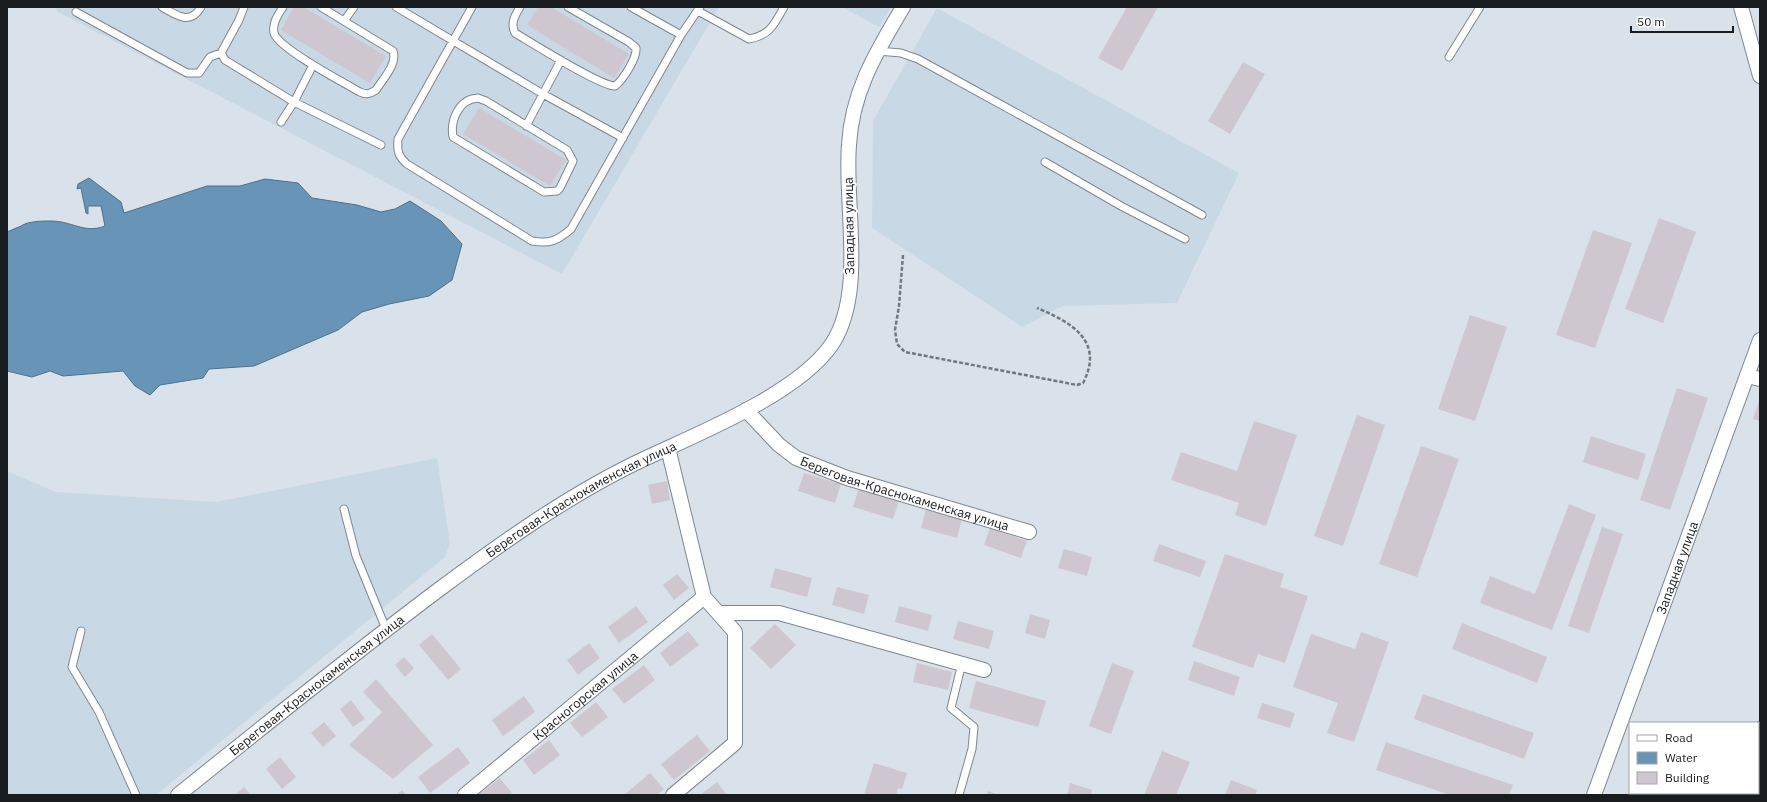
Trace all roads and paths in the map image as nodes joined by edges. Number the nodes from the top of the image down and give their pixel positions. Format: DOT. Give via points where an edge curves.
graph roads {
  1 [pos="162,7"];
  2 [pos="201,7"];
  3 [pos="244,7"];
  4 [pos="283,7"];
  5 [pos="321,7"];
  6 [pos="354,7"];
  7 [pos="396,7"];
  8 [pos="472,7"];
  9 [pos="520,7"];
  10 [pos="568,7"];
  11 [pos="631,7"];
  12 [pos="784,7"];
  13 [pos="903,7"];
  14 [pos="1480,7"];
  15 [pos="1741,7"];
  16 [pos="699,9"];
  17 [pos="76,12"];
  18 [pos="344,21"];
  19 [pos="681,35"];
  20 [pos="452,42"];
  21 [pos="878,51"];
  22 [pos="222,53"];
  23 [pos="1449,57"];
  24 [pos="561,60"];
  25 [pos="313,65"];
  26 [pos="1760,76"];
  27 [pos="543,94"];
  28 [pos="294,102"];
  29 [pos="281,122"];
  30 [pos="526,126"];
  31 [pos="623,138"];
  32 [pos="381,145"];
  33 [pos="1046,162"];
  34 [pos="1202,216"];
  35 [pos="1185,239"];
  36 [pos="903,255"];
  37 [pos="1037,308"];
  38 [pos="1760,340"];
  39 [pos="1754,378"];
  40 [pos="746,410"];
  41 [pos="668,448"];
  42 [pos="344,509"];
  43 [pos="1029,532"];
  44 [pos="704,597"];
  45 [pos="719,613"];
  46 [pos="386,629"];
  47 [pos="81,631"];
  48 [pos="962,663"];
  49 [pos="984,670"];
  50 [pos="136,795"];
  51 [pos="178,795"];
  52 [pos="465,795"];
  53 [pos="673,795"];
  54 [pos="959,795"];
  55 [pos="1594,795"];
  1 -- 2 [label="lane" via="179,17 188,18"];
  3 -- 22 [label="lane"];
  4 -- 25 [label="lane" via="275,20 274,33 279,42"];
  5 -- 18 [label="lane"];
  6 -- 18 [label="lane"];
  7 -- 20 [label="lane"];
  8 -- 20 [label="lane"];
  9 -- 24 [label="lane" via="513,18 512,27 515,33"];
  10 -- 24 [label="lane" via="630,42 636,48 636,53 615,86 606,84"];
  11 -- 19 [label="lane"];
  12 -- 16 [label="lane" via="769,31 749,39"];
  13 -- 21 [label="street, Западная улица"];
  14 -- 23 [label="lane"];
  15 -- 26 [label="street"];
  16 -- 19 [label="lane"];
  17 -- 22 [label="lane" via="187,73 198,73 210,57"];
  18 -- 25 [label="lane" via="393,51 393,64 376,90 364,94"];
  19 -- 31 [label="lane"];
  20 -- 27 [label="lane"];
  20 -- 31 [label="lane" via="398,139 399,157 532,241 553,242 571,229"];
  21 -- 34 [label="lane" via="901,53 918,59"];
  21 -- 40 [label="street, Западная улица" via="856,101 849,144 850,278 843,322 833,343 819,360 799,377"];
  22 -- 28 [label="lane" via="225,60"];
  24 -- 27 [label="lane"];
  25 -- 28 [label="lane"];
  27 -- 30 [label="lane"];
  27 -- 31 [label="lane"];
  28 -- 29 [label="lane"];
  28 -- 32 [label="lane"];
  30 -- 30 [label="lane" via="567,150 571,155 572,166 557,191 544,192 453,137 452,129 453,120 464,102 478,98"];
  33 -- 35 [label="lane" via="1121,206"];
  36 -- 37 [label="path" via="895,330 897,344 905,352 1077,385 1084,383 1090,370 1091,355 1088,343 1070,324"];
  38 -- 39 [label="street, Западная улица"];
  39 -- 55 [label="street, Западная улица"];
  40 -- 41 [label="street, Береговая-Краснокаменская улица"];
  40 -- 43 [label="street, Береговая-Краснокаменская улица" via="779,445 796,458 847,478"];
  41 -- 44 [label="street"];
  41 -- 46 [label="street, Береговая-Краснокаменская улица" via="617,472 566,501"];
  42 -- 46 [label="lane" via="356,556"];
  44 -- 45 [label="street"];
  44 -- 52 [label="street, Красногорская улица"];
  45 -- 48 [label="street" via="779,613"];
  45 -- 53 [label="street" via="735,632 735,743"];
  46 -- 51 [label="street, Береговая-Краснокаменская улица"];
  47 -- 50 [label="lane" via="72,667 99,712"];
  48 -- 49 [label="street"];
  48 -- 54 [label="lane" via="951,708 974,727 972,749"];
}
